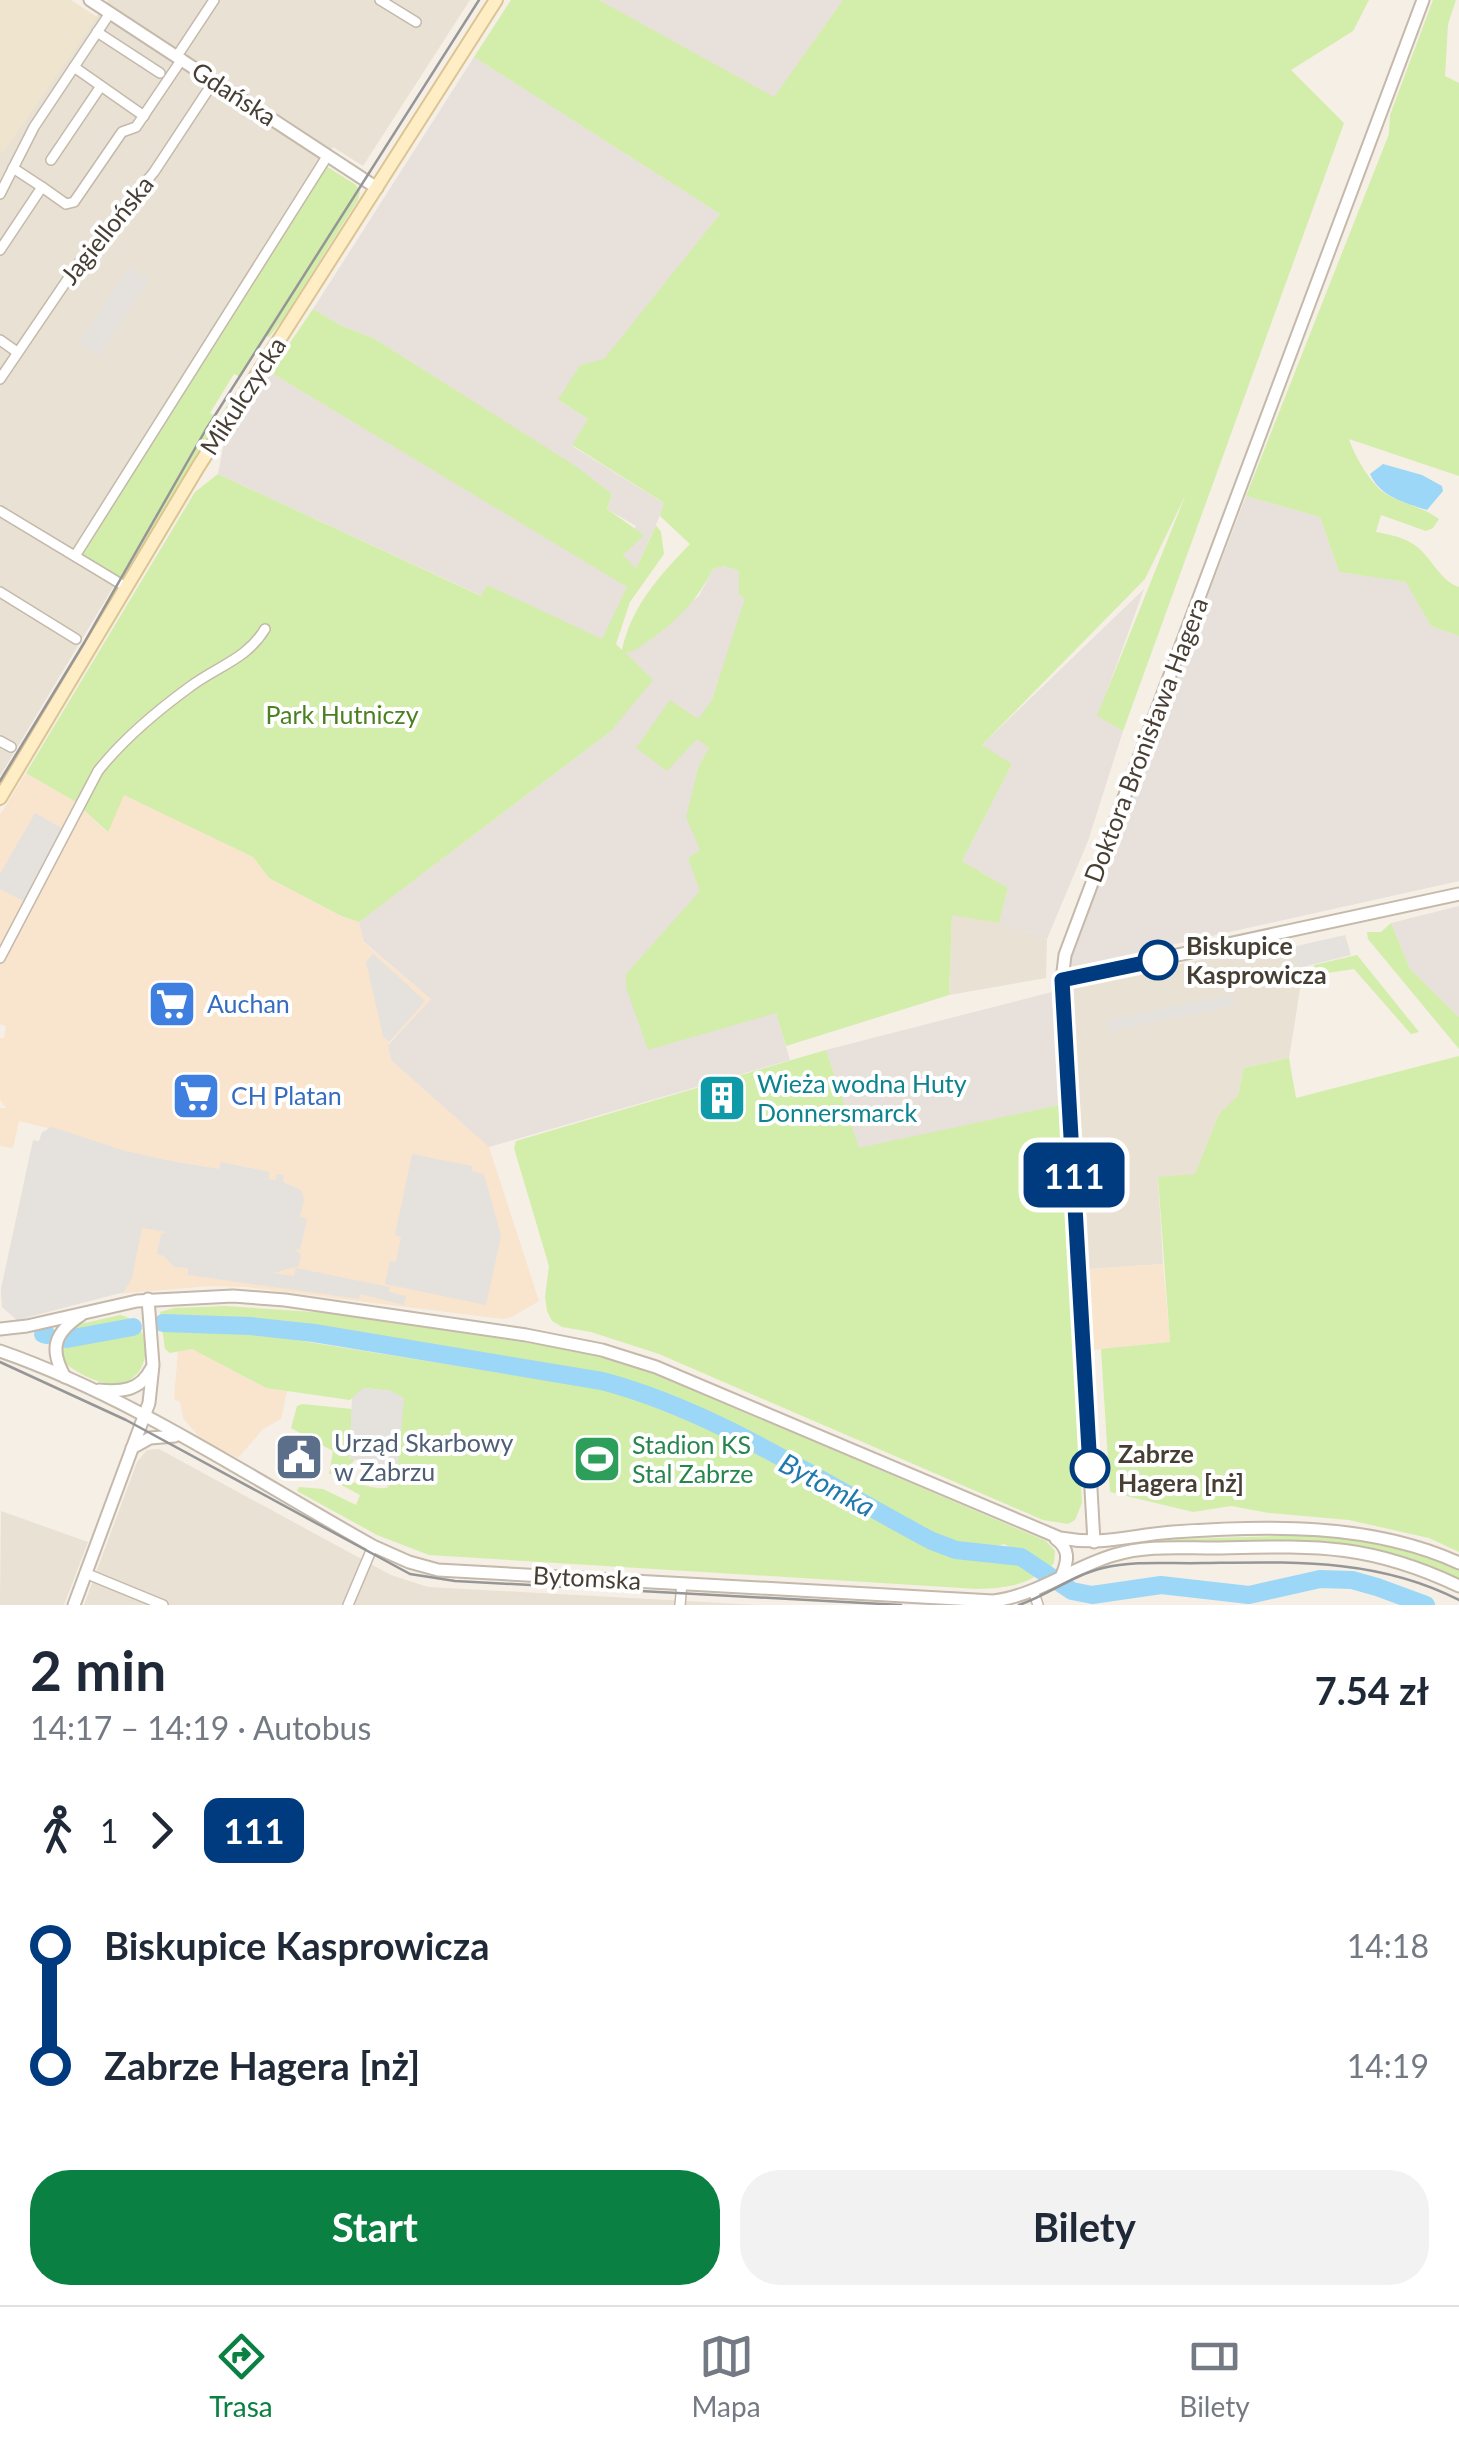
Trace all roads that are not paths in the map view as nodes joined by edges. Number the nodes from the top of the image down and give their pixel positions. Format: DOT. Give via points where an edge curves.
graph roads {
  1 [pos="90,0"];
  2 [pos="214,0"];
  3 [pos="380,0"];
  4 [pos="496,0"];
  5 [pos="1423,0"];
  6 [pos="110,13"];
  7 [pos="416,22"];
  8 [pos="98,32"];
  9 [pos="179,58"];
  10 [pos="74,67"];
  11 [pos="160,73"];
  12 [pos="214,81"];
  13 [pos="101,86"];
  14 [pos="144,116"];
  15 [pos="328,156"];
  16 [pos="51,160"];
  17 [pos="12,168"];
  18 [pos="42,187"];
  19 [pos="377,188"];
  20 [pos="0,194"];
  21 [pos="0,250"];
  22 [pos="0,340"];
  23 [pos="17,352"];
  24 [pos="0,379"];
  25 [pos="0,511"];
  26 [pos="75,556"];
  27 [pos="126,587"];
  28 [pos="0,592"];
  29 [pos="265,629"];
  30 [pos="76,639"];
  31 [pos="0,741"];
  32 [pos="11,748"];
  33 [pos="0,798"];
  34 [pos="1459,894"];
  35 [pos="0,958"];
  36 [pos="1062,980"];
  37 [pos="148,1299"];
  38 [pos="88,1310"];
  39 [pos="0,1329"];
  40 [pos="0,1350"];
  41 [pos="153,1365"];
  42 [pos="66,1377"];
  43 [pos="93,1390"];
  44 [pos="145,1417"];
  45 [pos="180,1436"];
  46 [pos="132,1448"];
  47 [pos="1093,1515"];
  48 [pos="1052,1536"];
  49 [pos="1069,1540"];
  50 [pos="1094,1542"];
  51 [pos="373,1546"];
  52 [pos="1111,1556"];
  53 [pos="1459,1564"];
  54 [pos="85,1573"];
  55 [pos="1066,1573"];
  56 [pos="682,1583"];
  57 [pos="1459,1586"];
  58 [pos="1036,1589"];
  59 [pos="74,1605"];
  60 [pos="163,1605"];
  61 [pos="348,1605"];
  62 [pos="680,1605"];
  63 [pos="1038,1605"];
  1 -- 6 [label="street, Gdańska"];
  2 -- 9 [label="street"];
  3 -- 7 [label="street"];
  4 -- 19 [label="main road, Mikulczycka"];
  5 -- 36 [label="street, Doktora Bronisława Hagera" via="1065,955"];
  6 -- 8 [label="street"];
  6 -- 9 [label="street, Gdańska"];
  8 -- 10 [label="street"];
  8 -- 11 [label="street"];
  9 -- 12 [label="street, Gdańska"];
  9 -- 14 [label="street"];
  10 -- 13 [label="street"];
  10 -- 17 [label="street"];
  12 -- 15 [label="street, Gdańska"];
  12 -- 23 [label="street, Jagiellońska" via="145,185 78,264"];
  13 -- 14 [label="street"];
  13 -- 16 [label="street"];
  14 -- 18 [label="street" via="122,132 74,202 66,204"];
  15 -- 19 [label="street, Gdańska"];
  15 -- 26 [label="street"];
  17 -- 18 [label="street"];
  17 -- 20 [label="street"];
  18 -- 21 [label="street"];
  19 -- 27 [label="main road, Mikulczycka"];
  22 -- 23 [label="street"];
  23 -- 24 [label="street, Jagiellońska"];
  25 -- 26 [label="street"];
  26 -- 27 [label="street"];
  27 -- 33 [label="main road, Mikulczycka"];
  28 -- 30 [label="street"];
  29 -- 35 [label="street" via="243,655 192,685 116,748"];
  31 -- 32 [label="street"];
  34 -- 36 [label="street"];
  36 -- 47 [label="street, Doktora Bronisława Hagera"];
  37 -- 38 [label="street"];
  37 -- 41 [label="street"];
  37 -- 48 [label="street" via="285,1300 602,1350 684,1378"];
  38 -- 39 [label="street"];
  38 -- 42 [label="street" via="55,1342"];
  40 -- 42 [label="street, Bytomska"];
  41 -- 43 [label="street" via="132,1388"];
  41 -- 44 [label="street"];
  42 -- 43 [label="street, Bytomska"];
  43 -- 44 [label="street, Bytomska"];
  43 -- 46 [label="street" via="129,1415"];
  44 -- 45 [label="street, Bytomska"];
  44 -- 46 [label="street"];
  45 -- 46 [label="street" via="150,1438"];
  45 -- 51 [label="street, Bytomska"];
  46 -- 54 [label="street"];
  47 -- 49 [label="street" via="1082,1534"];
  47 -- 50 [label="street, Doktora Bronisława Hagera"];
  48 -- 49 [label="street"];
  48 -- 55 [label="street" via="1066,1550"];
  49 -- 50 [label="street"];
  50 -- 52 [label="street"];
  50 -- 53 [label="street" via="1174,1532 1322,1530 1394,1540"];
  50 -- 55 [label="street, Bytomska"];
  51 -- 56 [label="street, Bytomska" via="438,1570"];
  51 -- 61 [label="street"];
  52 -- 55 [label="street, Bytomska"];
  52 -- 57 [label="street, Bytomska" via="1162,1549 1341,1548 1392,1558"];
  54 -- 59 [label="street"];
  54 -- 60 [label="street"];
  55 -- 58 [label="street, Bytomska"];
  56 -- 58 [label="street, Bytomska" via="982,1601"];
  56 -- 62 [label="street"];
  58 -- 63 [label="street"];
}
